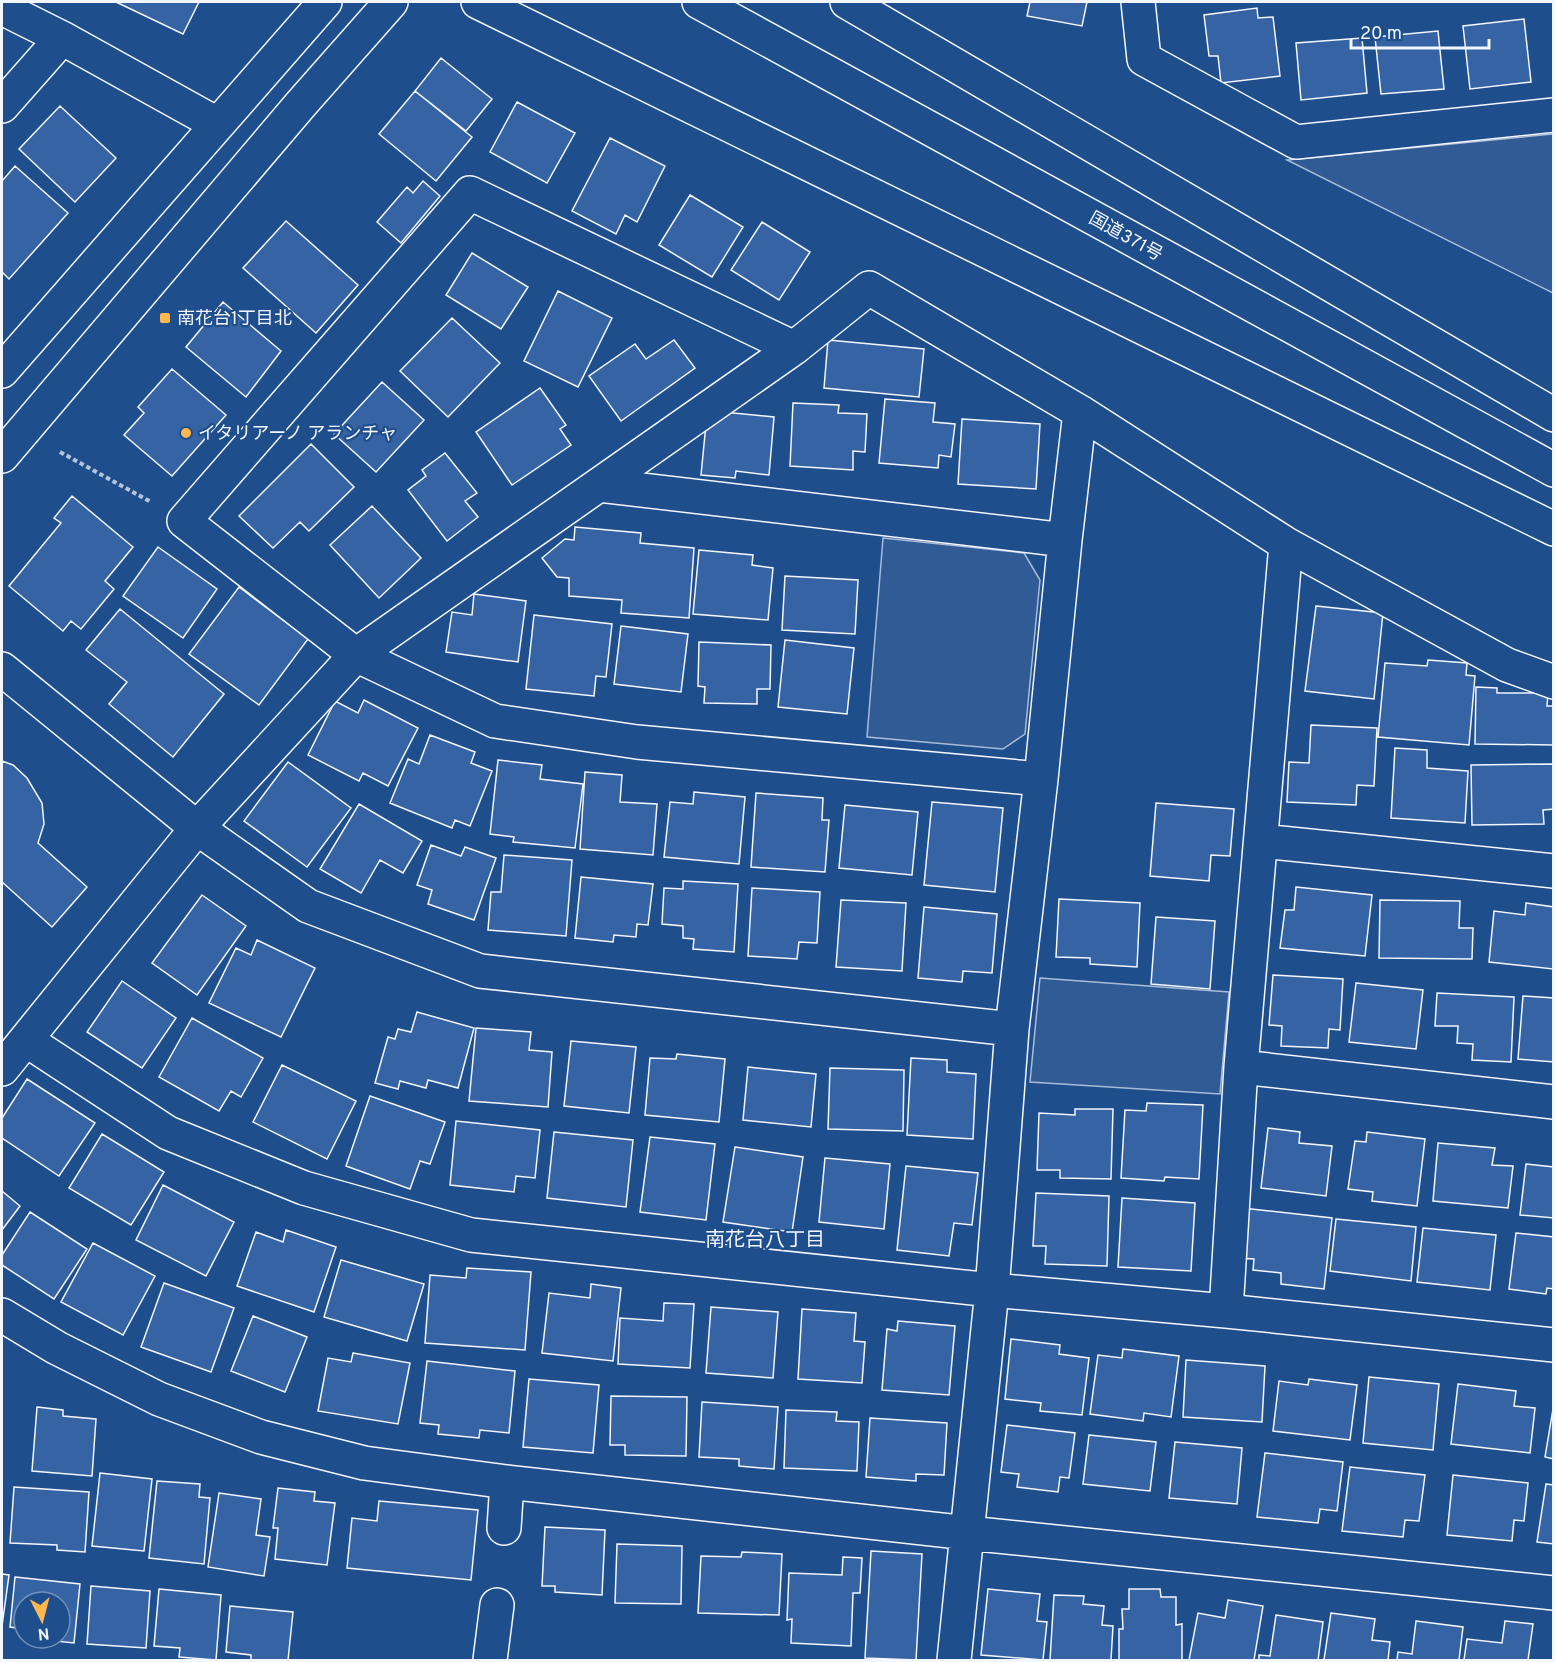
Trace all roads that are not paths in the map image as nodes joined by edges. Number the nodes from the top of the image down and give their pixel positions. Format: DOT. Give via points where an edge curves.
graph roads {
  1 [pos="325,2"];
  2 [pos="391,2"];
  3 [pos="478,2"];
  4 [pos="699,2"];
  5 [pos="847,2"];
  6 [pos="1138,2"];
  7 [pos="2,8"];
  8 [pos="62,38"];
  9 [pos="2,106"];
  10 [pos="1554,115"];
  11 [pos="217,124"];
  12 [pos="794,348"];
  13 [pos="2,370"];
  14 [pos="1080,412"];
  15 [pos="1554,415"];
  16 [pos="2,456"];
  17 [pos="1554,470"];
  18 [pos="599,485"];
  19 [pos="1554,529"];
  20 [pos="1065,540"];
  21 [pos="1286,544"];
  22 [pos="356,655"];
  23 [pos="2,669"];
  24 [pos="1554,682"];
  25 [pos="1041,779"];
  26 [pos="197,828"];
  27 [pos="1262,841"];
  28 [pos="1554,871"];
  29 [pos="1012,1029"];
  30 [pos="26,1040"];
  31 [pos="2,1068"];
  32 [pos="1241,1068"];
  33 [pos="1554,1102"];
  34 [pos="992,1290"];
  35 [pos="1226,1311"];
  36 [pos="2,1315"];
  37 [pos="1554,1345"];
  38 [pos="507,1482"];
  39 [pos="504,1528"];
  40 [pos="968,1533"];
  41 [pos="1554,1593"];
  42 [pos="497,1605"];
  43 [pos="490,1660"];
  44 [pos="954,1660"];
  1 -- 11 [label="main road"];
  2 -- 16 [label="main road"];
  3 -- 19 [label="main road"];
  4 -- 17 [label="main road, 国道371号"];
  5 -- 15 [label="main road"];
  6 -- 10 [label="main road" via="1144,59 1296,142"];
  7 -- 8 [label="main road"];
  8 -- 9 [label="main road"];
  8 -- 11 [label="main road"];
  11 -- 13 [label="main road"];
  12 -- 14 [label="main road" via="869,288"];
  12 -- 18 [label="main road"];
  12 -- 22 [label="main road" via="470,193 184,521"];
  14 -- 20 [label="main road"];
  14 -- 21 [label="main road"];
  18 -- 20 [label="main road"];
  18 -- 22 [label="main road"];
  20 -- 25 [label="main road"];
  21 -- 24 [label="main road" via="1507,665"];
  21 -- 27 [label="main road"];
  22 -- 25 [label="main road" via="495,721 637,741"];
  22 -- 26 [label="main road"];
  23 -- 26 [label="main road"];
  25 -- 29 [label="main road"];
  26 -- 29 [label="main road" via="308,906 480,971"];
  26 -- 30 [label="main road"];
  27 -- 28 [label="main road"];
  27 -- 32 [label="main road"];
  29 -- 34 [label="main road"];
  30 -- 31 [label="main road"];
  30 -- 34 [label="main road" via="168,1133 304,1188 471,1235"];
  32 -- 33 [label="main road"];
  32 -- 35 [label="main road"];
  34 -- 35 [label="main road"];
  34 -- 40 [label="main road"];
  35 -- 37 [label="main road"];
  36 -- 38 [label="main road" via="57,1348 159,1399 261,1437 364,1463"];
  38 -- 39 [label="main road"];
  38 -- 40 [label="main road"];
  40 -- 41 [label="main road"];
  40 -- 44 [label="main road"];
  42 -- 43 [label="main road"];
}
